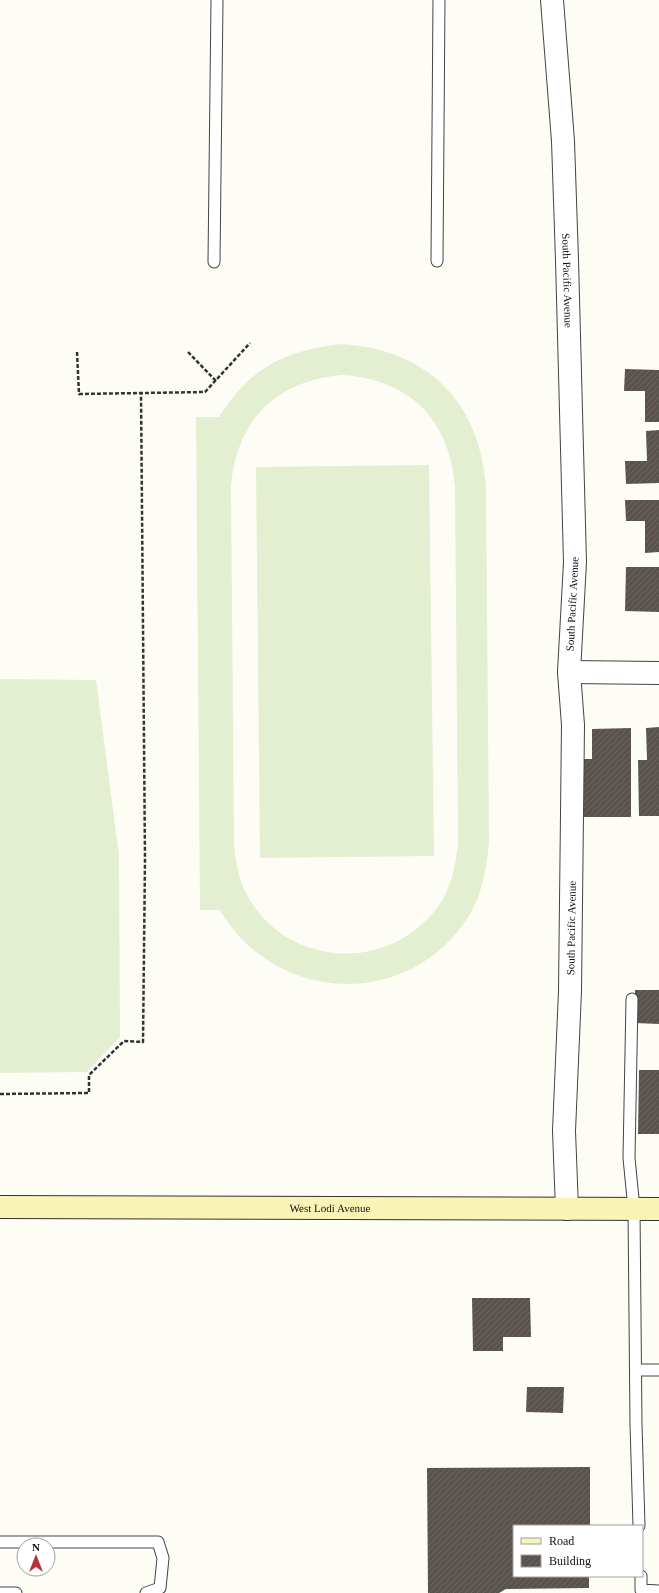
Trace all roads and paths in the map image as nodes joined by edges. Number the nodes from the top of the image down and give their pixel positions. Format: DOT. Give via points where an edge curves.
graph roads {
  1 [pos="216,0"];
  2 [pos="439,0"];
  3 [pos="552,0"];
  4 [pos="437,261"];
  5 [pos="214,262"];
  6 [pos="250,343"];
  7 [pos="78,352"];
  8 [pos="188,352"];
  9 [pos="216,381"];
  10 [pos="141,393"];
  11 [pos="569,672"];
  12 [pos="659,673"];
  13 [pos="632,999"];
  14 [pos="0,1094"];
  15 [pos="0,1206"];
  16 [pos="567,1209"];
  17 [pos="634,1209"];
  18 [pos="659,1209"];
  19 [pos="636,1370"];
  20 [pos="659,1370"];
  21 [pos="639,1525"];
  22 [pos="0,1542"];
  23 [pos="641,1577"];
  24 [pos="659,1591"];
  25 [pos="0,1593"];
  26 [pos="16,1593"];
  27 [pos="146,1593"];
  1 -- 5 [label="lane"];
  2 -- 4 [label="lane"];
  3 -- 11 [label="street, South Pacific Avenue" via="563,141 575,554"];
  6 -- 9 [label="path"];
  7 -- 10 [label="path" via="79,394"];
  8 -- 9 [label="path"];
  9 -- 10 [label="path" via="205,392"];
  10 -- 14 [label="path" via="145,859 143,1042 124,1041 89,1075 89,1093"];
  11 -- 12 [label="street"];
  11 -- 16 [label="street, South Pacific Avenue" via="573,725 570,992 564,1131"];
  13 -- 17 [label="lane" via="629,1158"];
  15 -- 16 [label="main road, West Lodi Avenue"];
  16 -- 17 [label="main road, West Lodi Avenue"];
  17 -- 18 [label="main road, West Lodi Avenue"];
  17 -- 19 [label="lane"];
  19 -- 20 [label="lane"];
  19 -- 21 [label="lane"];
  22 -- 27 [label="lane" via="158,1542 163,1558 160,1588"];
  23 -- 24 [label="lane" via="641,1590"];
  25 -- 26 [label="lane"];
}
